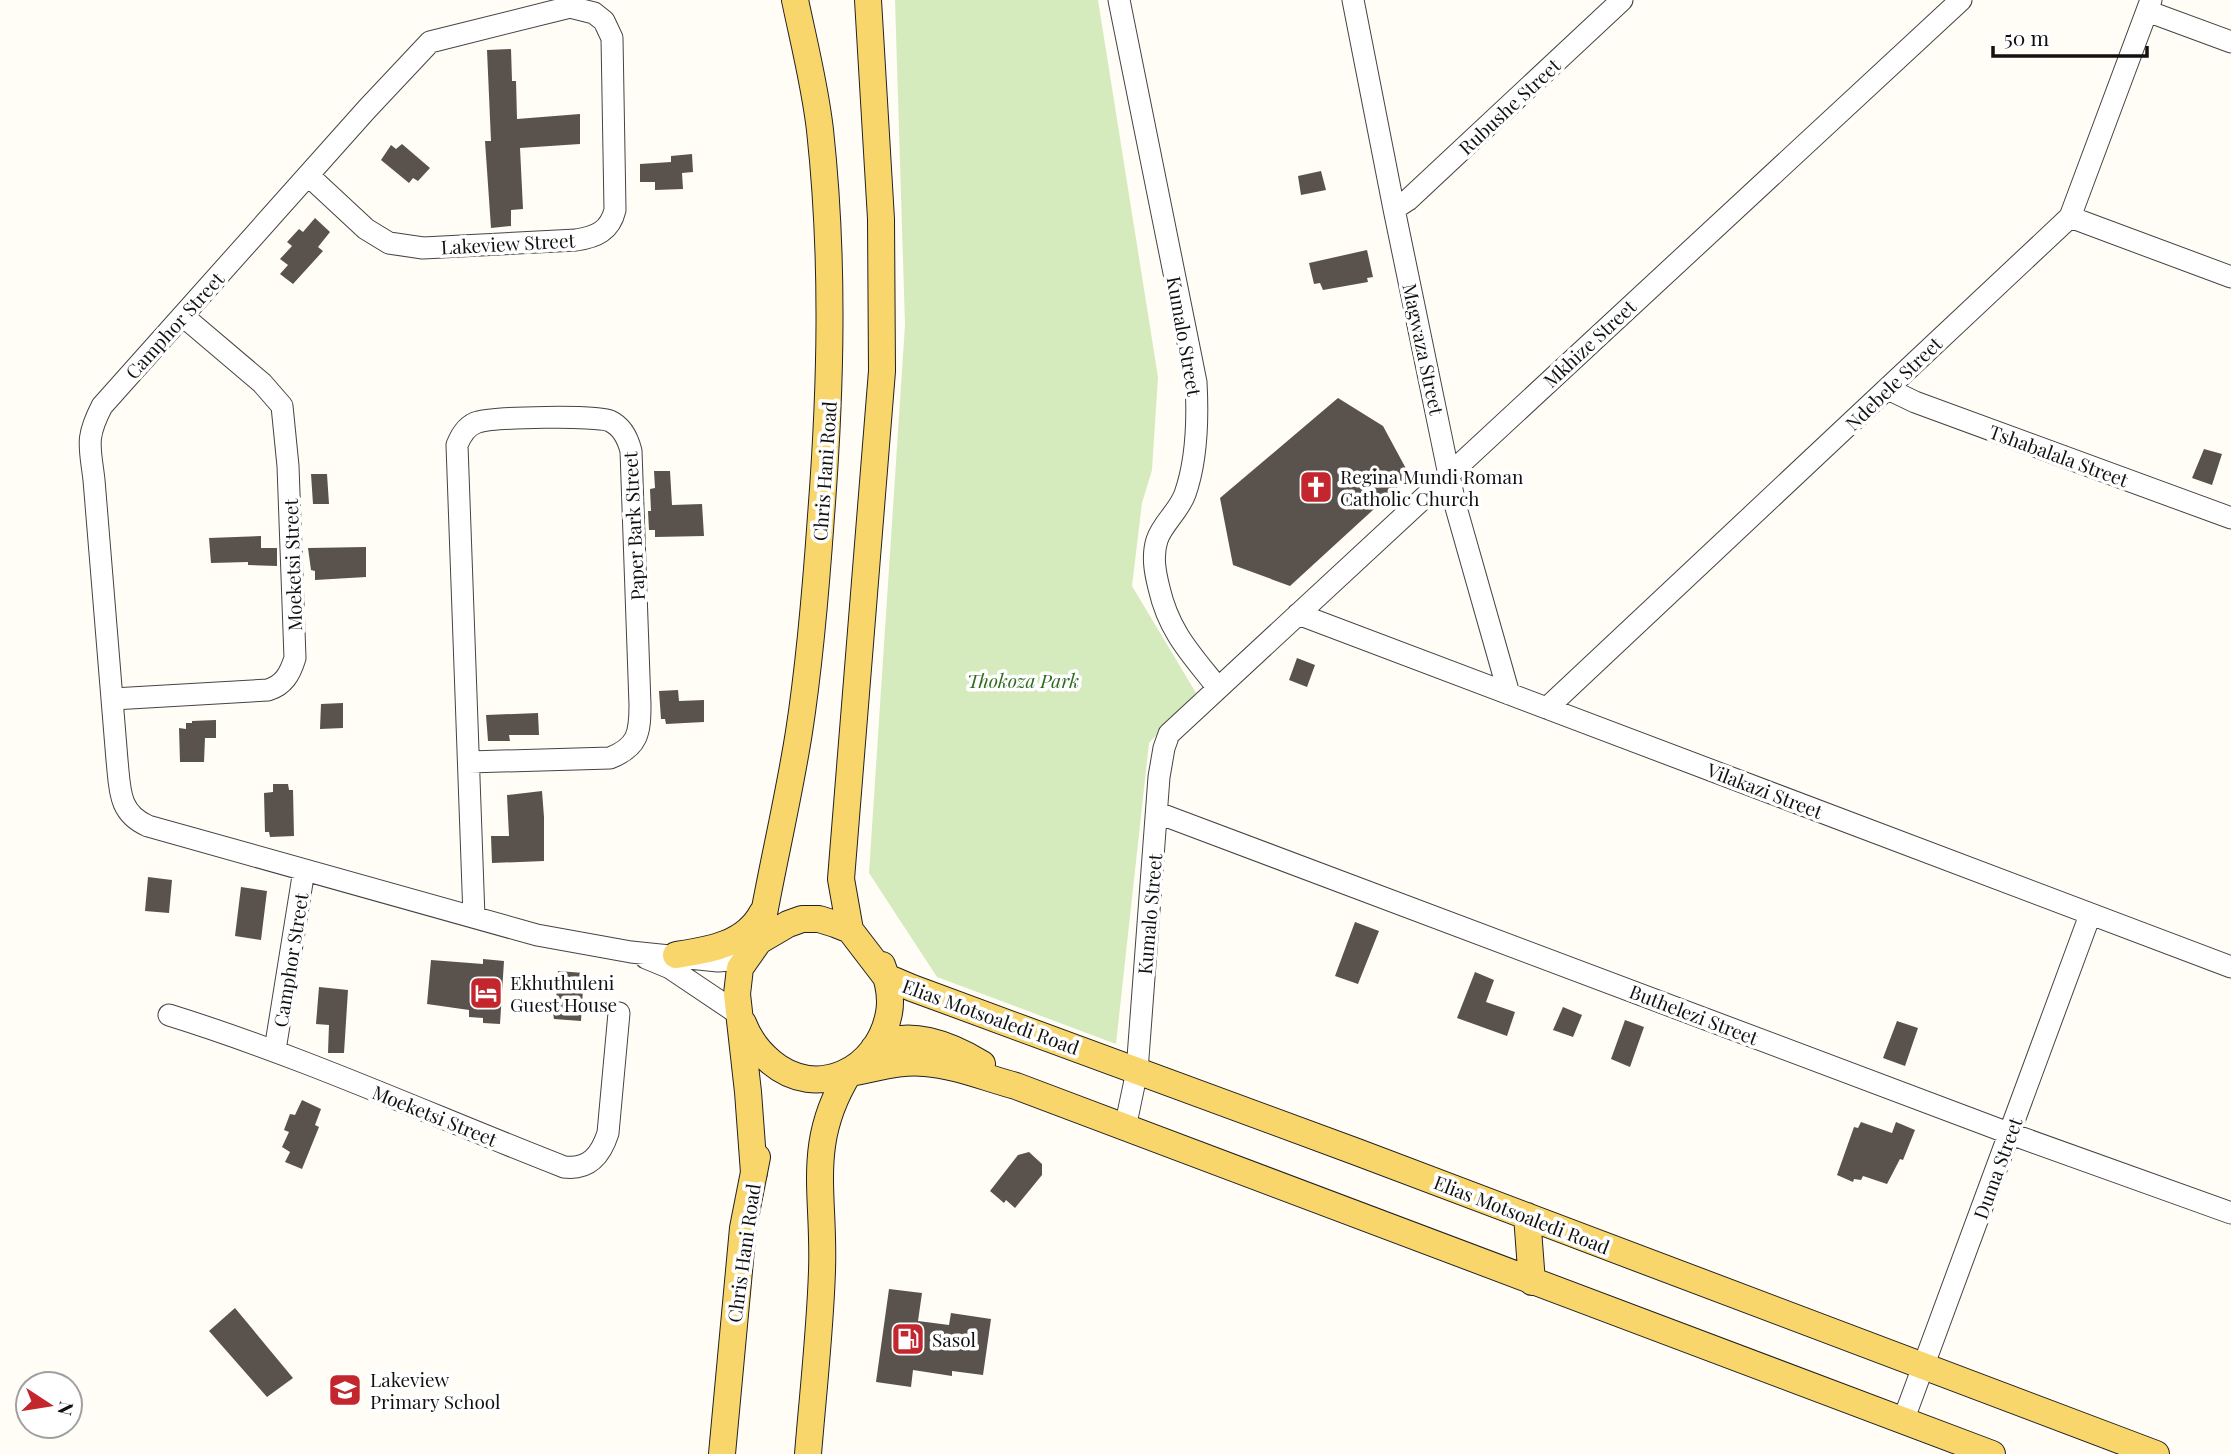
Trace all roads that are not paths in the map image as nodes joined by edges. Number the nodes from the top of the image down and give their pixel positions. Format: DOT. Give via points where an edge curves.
graph roads {
  1 [pos="794,0"];
  2 [pos="868,0"];
  3 [pos="1119,0"];
  4 [pos="1353,0"];
  5 [pos="1622,0"];
  6 [pos="1961,0"];
  7 [pos="2149,6"];
  8 [pos="570,7"];
  9 [pos="2231,43"];
  10 [pos="309,176"];
  11 [pos="1394,209"];
  12 [pos="2070,217"];
  13 [pos="2231,277"];
  14 [pos="183,316"];
  15 [pos="1888,389"];
  16 [pos="1450,474"];
  17 [pos="2231,518"];
  18 [pos="1298,614"];
  19 [pos="1219,688"];
  20 [pos="1509,694"];
  21 [pos="113,699"];
  22 [pos="1547,708"];
  23 [pos="470,762"];
  24 [pos="1157,813"];
  25 [pos="845,832"];
  26 [pos="304,870"];
  27 [pos="765,908"];
  28 [pos="2090,915"];
  29 [pos="474,918"];
  30 [pos="850,930"];
  31 [pos="752,950"];
  32 [pos="631,952"];
  33 [pos="676,956"];
  34 [pos="2231,967"];
  35 [pos="887,977"];
  36 [pos="619,1013"];
  37 [pos="169,1015"];
  38 [pos="740,1015"];
  39 [pos="874,1048"];
  40 [pos="275,1050"];
  41 [pos="759,1052"];
  42 [pos="1137,1071"];
  43 [pos="849,1073"];
  44 [pos="1016,1086"];
  45 [pos="1125,1128"];
  46 [pos="2011,1133"];
  47 [pos="754,1173"];
  48 [pos="2231,1213"];
  49 [pos="1527,1216"];
  50 [pos="1532,1282"];
  51 [pos="1923,1365"];
  52 [pos="1903,1421"];
  53 [pos="722,1454"];
  54 [pos="808,1454"];
  55 [pos="1992,1454"];
  56 [pos="2156,1454"];
  1 -- 27 [label="main road, Chris Hani Road" via="820,128 829,237 829,387 807,677"];
  2 -- 25 [label="main road" via="881,219 882,371"];
  3 -- 19 [label="street, Kumalo Street" via="1196,382 1192,460 1184,495 1157,537 1156,578 1176,636"];
  4 -- 11 [label="street, Magwaza Street"];
  5 -- 11 [label="street, Rubushe Street"];
  6 -- 16 [label="street, Mkhize Street"];
  7 -- 9 [label="street"];
  7 -- 12 [label="street, Ndebele Street"];
  8 -- 10 [label="street, Camphor Street" via="430,42"];
  8 -- 10 [label="street, Lakeview Street" via="594,13 604,21 611,38 615,210 604,230 576,240 405,247 376,237"];
  10 -- 14 [label="street, Camphor Street"];
  11 -- 16 [label="street, Magwaza Street"];
  12 -- 13 [label="street"];
  12 -- 15 [label="street, Ndebele Street"];
  14 -- 21 [label="street, Camphor Street" via="113,392 97,415 89,440"];
  14 -- 21 [label="street, Moeketsi Street" via="262,383 282,406 295,658 288,677 268,690"];
  15 -- 17 [label="street, Tshabalala Street"];
  15 -- 22 [label="street, Ndebele Street"];
  16 -- 18 [label="street, Mkhize Street"];
  16 -- 20 [label="street, Magwaza Street"];
  18 -- 19 [label="street, Mkhize Street"];
  18 -- 20 [label="street, Vilakazi Street"];
  19 -- 24 [label="street, Kumalo Street" via="1169,734 1161,761"];
  20 -- 22 [label="street, Vilakazi Street"];
  21 -- 26 [label="street, Camphor Street" via="120,788 132,817 148,826"];
  22 -- 28 [label="street, Vilakazi Street"];
  23 -- 23 [label="street, Paper Bark Street" via="459,440 468,427 480,421 590,416 609,420 625,434 631,451 640,705 636,737 627,749 610,758"];
  23 -- 29 [label="street, Paper Bark Street"];
  24 -- 42 [label="street, Kumalo Street"];
  24 -- 46 [label="street, Buthelezi Street"];
  25 -- 30 [label="main road" via="841,879"];
  25 -- 35 [label="main road" via="855,888"];
  26 -- 29 [label="street"];
  26 -- 40 [label="street, Camphor Street"];
  27 -- 31 [label="main road, Chris Hani Road"];
  27 -- 33 [label="main road" via="749,930 734,940"];
  28 -- 34 [label="street, Vilakazi Street"];
  28 -- 46 [label="street, Duma Street"];
  29 -- 32 [label="street"];
  30 -- 31 [label="main road" via="819,919 802,919"];
  30 -- 35 [label="main road"];
  31 -- 33 [label="street" via="718,961"];
  31 -- 38 [label="main road" via="737,979"];
  32 -- 33 [label="street"];
  32 -- 38 [label="street" via="670,968"];
  35 -- 39 [label="main road" via="889,1016"];
  35 -- 42 [label="main road, Elias Motsoaledi Road"];
  36 -- 40 [label="street, Moeketsi Street" via="608,1133 603,1149 584,1166 564,1167"];
  37 -- 40 [label="street, Moeketsi Street"];
  38 -- 41 [label="main road"];
  38 -- 47 [label="main road"];
  39 -- 43 [label="main road"];
  39 -- 44 [label="main road" via="884,1041 902,1039 946,1046"];
  41 -- 43 [label="main road" via="781,1071 805,1080"];
  41 -- 47 [label="main road, Chris Hani Road" via="761,1109"];
  42 -- 45 [label="street, Kumalo Street"];
  42 -- 49 [label="main road, Elias Motsoaledi Road"];
  43 -- 44 [label="main road" via="923,1062"];
  43 -- 54 [label="main road" via="836,1095 820,1147 822,1270"];
  44 -- 45 [label="main road"];
  45 -- 50 [label="main road"];
  46 -- 48 [label="street, Buthelezi Street"];
  46 -- 51 [label="street, Duma Street"];
  47 -- 53 [label="main road, Chris Hani Road" via="743,1228"];
  49 -- 50 [label="main road"];
  49 -- 51 [label="main road, Elias Motsoaledi Road"];
  50 -- 52 [label="main road"];
  51 -- 52 [label="street, Duma Street"];
  51 -- 56 [label="main road, Elias Motsoaledi Road"];
  52 -- 55 [label="main road"];
}
